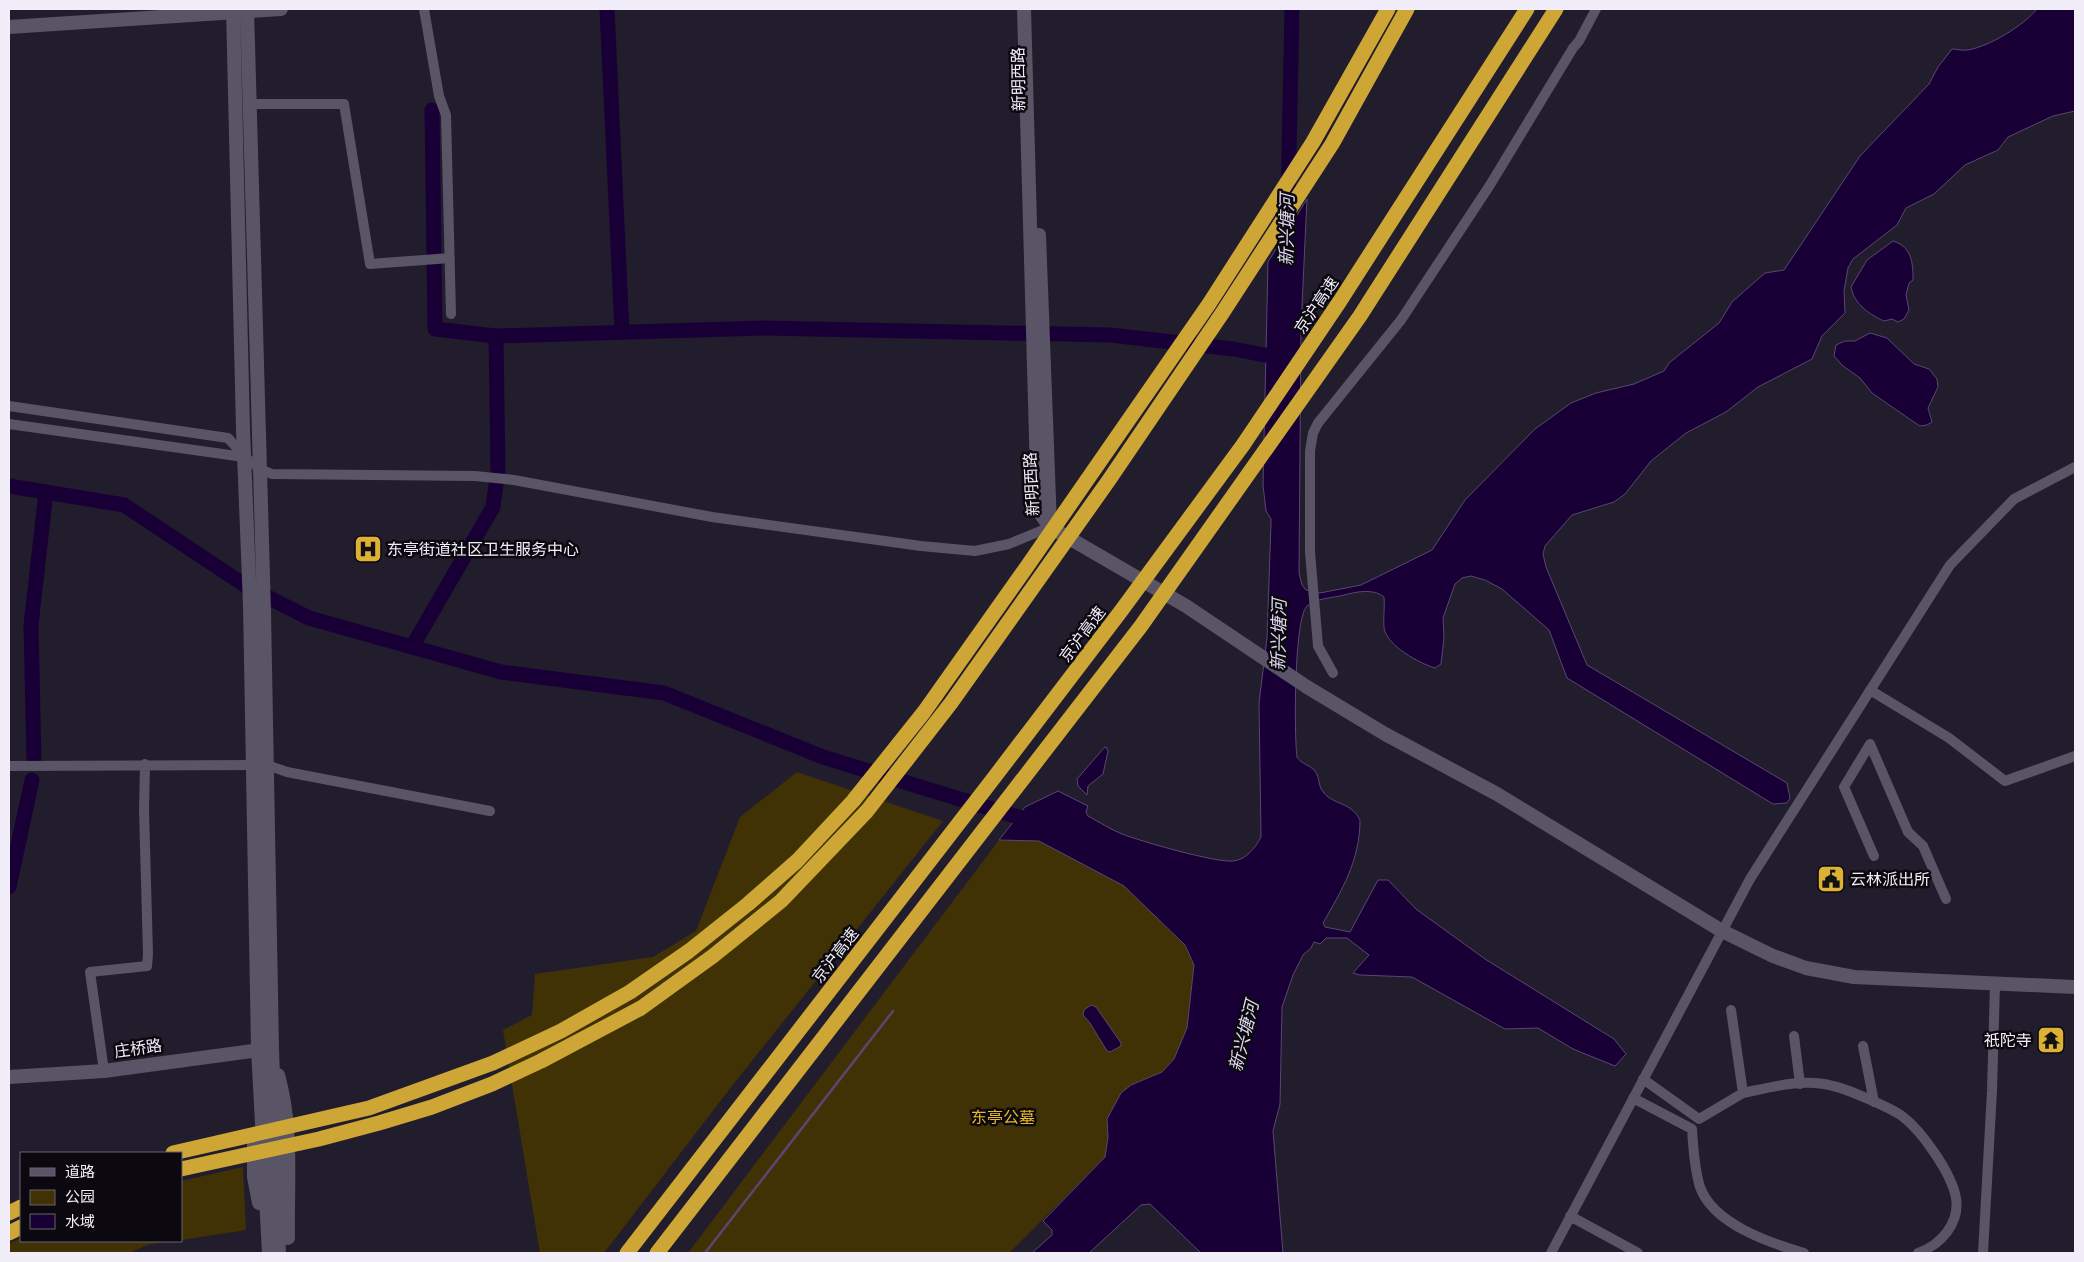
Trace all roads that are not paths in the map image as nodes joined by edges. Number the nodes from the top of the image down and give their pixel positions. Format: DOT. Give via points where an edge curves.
graph roads {
  1 [pos="282,9"];
  2 [pos="424,9"];
  3 [pos="1024,9"];
  4 [pos="1034,9"];
  5 [pos="1388,9"];
  6 [pos="1406,9"];
  7 [pos="1527,9"];
  8 [pos="1556,9"];
  9 [pos="1596,9"];
  10 [pos="240,10"];
  11 [pos="9,27"];
  12 [pos="250,104"];
  13 [pos="450,258"];
  14 [pos="451,314"];
  15 [pos="9,406"];
  16 [pos="9,424"];
  17 [pos="244,457"];
  18 [pos="2075,467"];
  19 [pos="260,470"];
  20 [pos="1050,527"];
  21 [pos="1333,673"];
  22 [pos="1870,690"];
  23 [pos="2075,756"];
  24 [pos="145,764"];
  25 [pos="252,764"];
  26 [pos="267,765"];
  27 [pos="9,766"];
  28 [pos="490,810"];
  29 [pos="1874,856"];
  30 [pos="1946,898"];
  31 [pos="1722,931"];
  32 [pos="1995,984"];
  33 [pos="2075,987"];
  34 [pos="1731,1010"];
  35 [pos="1794,1036"];
  36 [pos="1863,1046"];
  37 [pos="265,1049"];
  38 [pos="104,1071"];
  39 [pos="9,1077"];
  40 [pos="1643,1079"];
  41 [pos="1800,1084"];
  42 [pos="1742,1093"];
  43 [pos="1633,1098"];
  44 [pos="1874,1102"];
  45 [pos="177,1152"];
  46 [pos="182,1169"];
  47 [pos="1570,1216"];
  48 [pos="273,1232"];
  49 [pos="1930,1250"];
  50 [pos="260,1253"];
  51 [pos="269,1253"];
  52 [pos="279,1253"];
  53 [pos="288,1253"];
  54 [pos="627,1253"];
  55 [pos="658,1253"];
  56 [pos="1550,1253"];
  57 [pos="1638,1253"];
  58 [pos="1804,1253"];
  59 [pos="1918,1253"];
  60 [pos="1983,1253"];
  1 -- 10 [label="main road"];
  2 -- 13 [label="street" via="439,96 446,115"];
  3 -- 20 [label="main road, 新明西路" via="1038,510"];
  4 -- 20 [label="main road, 新明西路"];
  5 -- 45 [label="highway" via="1313,142 1209,304 924,712 853,801 797,861 689,951 630,992 561,1032 493,1063 369,1108"];
  6 -- 46 [label="highway" via="1332,144 1109,480 951,703 867,811 781,901 713,956 640,1008 492,1084 432,1106 319,1139"];
  7 -- 54 [label="highway, 京沪高速" via="1340,301 1243,445 955,829"];
  8 -- 55 [label="highway" via="1360,316 1141,626"];
  9 -- 21 [label="street" via="1490,185 1401,320 1313,432 1310,451 1313,592 1318,646"];
  10 -- 11 [label="main road"];
  10 -- 12 [label="main road"];
  10 -- 17 [label="main road"];
  12 -- 13 [label="street" via="344,104 370,264"];
  12 -- 19 [label="main road"];
  13 -- 14 [label="street"];
  15 -- 17 [label="street" via="228,438"];
  16 -- 17 [label="street"];
  17 -- 19 [label="street"];
  17 -- 25 [label="main road"];
  18 -- 22 [label="street" via="2014,499 1950,565"];
  19 -- 20 [label="street" via="272,474 475,476 514,480 712,517 975,551 1009,544"];
  19 -- 26 [label="main road"];
  20 -- 31 [label="main road" via="1186,606 1307,687 1385,734 1497,794"];
  22 -- 23 [label="street" via="1950,738 2005,781"];
  22 -- 31 [label="street" via="1750,879"];
  24 -- 25 [label="street"];
  24 -- 27 [label="street"];
  24 -- 38 [label="street" via="148,960 147,966 90,972"];
  25 -- 26 [label="street"];
  25 -- 37 [label="main road"];
  26 -- 28 [label="street" via="287,772"];
  26 -- 37 [label="main road"];
  29 -- 30 [label="street" via="1844,787 1870,744 1908,832 1923,846"];
  31 -- 32 [label="main road" via="1806,968 1854,978"];
  31 -- 40 [label="street"];
  32 -- 33 [label="main road"];
  32 -- 60 [label="street"];
  34 -- 42 [label="street"];
  35 -- 41 [label="street"];
  36 -- 44 [label="street"];
  37 -- 38 [label="main road, 庄桥路"];
  37 -- 48 [label="main road"];
  37 -- 50 [label="main road" via="253,1092 254,1177 259,1201"];
  37 -- 53 [label="main road" via="286,1110"];
  38 -- 39 [label="main road, 庄桥路"];
  40 -- 42 [label="street" via="1699,1119"];
  40 -- 43 [label="street"];
  41 -- 42 [label="street" via="1790,1083"];
  41 -- 44 [label="street" via="1832,1086"];
  43 -- 47 [label="street"];
  43 -- 58 [label="street" via="1692,1129 1700,1188 1717,1212 1741,1229"];
  44 -- 49 [label="street" via="1902,1116 1928,1143 1944,1167 1956,1198 1954,1220 1943,1238"];
  47 -- 56 [label="street"];
  47 -- 57 [label="street"];
  48 -- 51 [label="main road"];
  48 -- 52 [label="main road"];
  49 -- 59 [label="street"];
}
